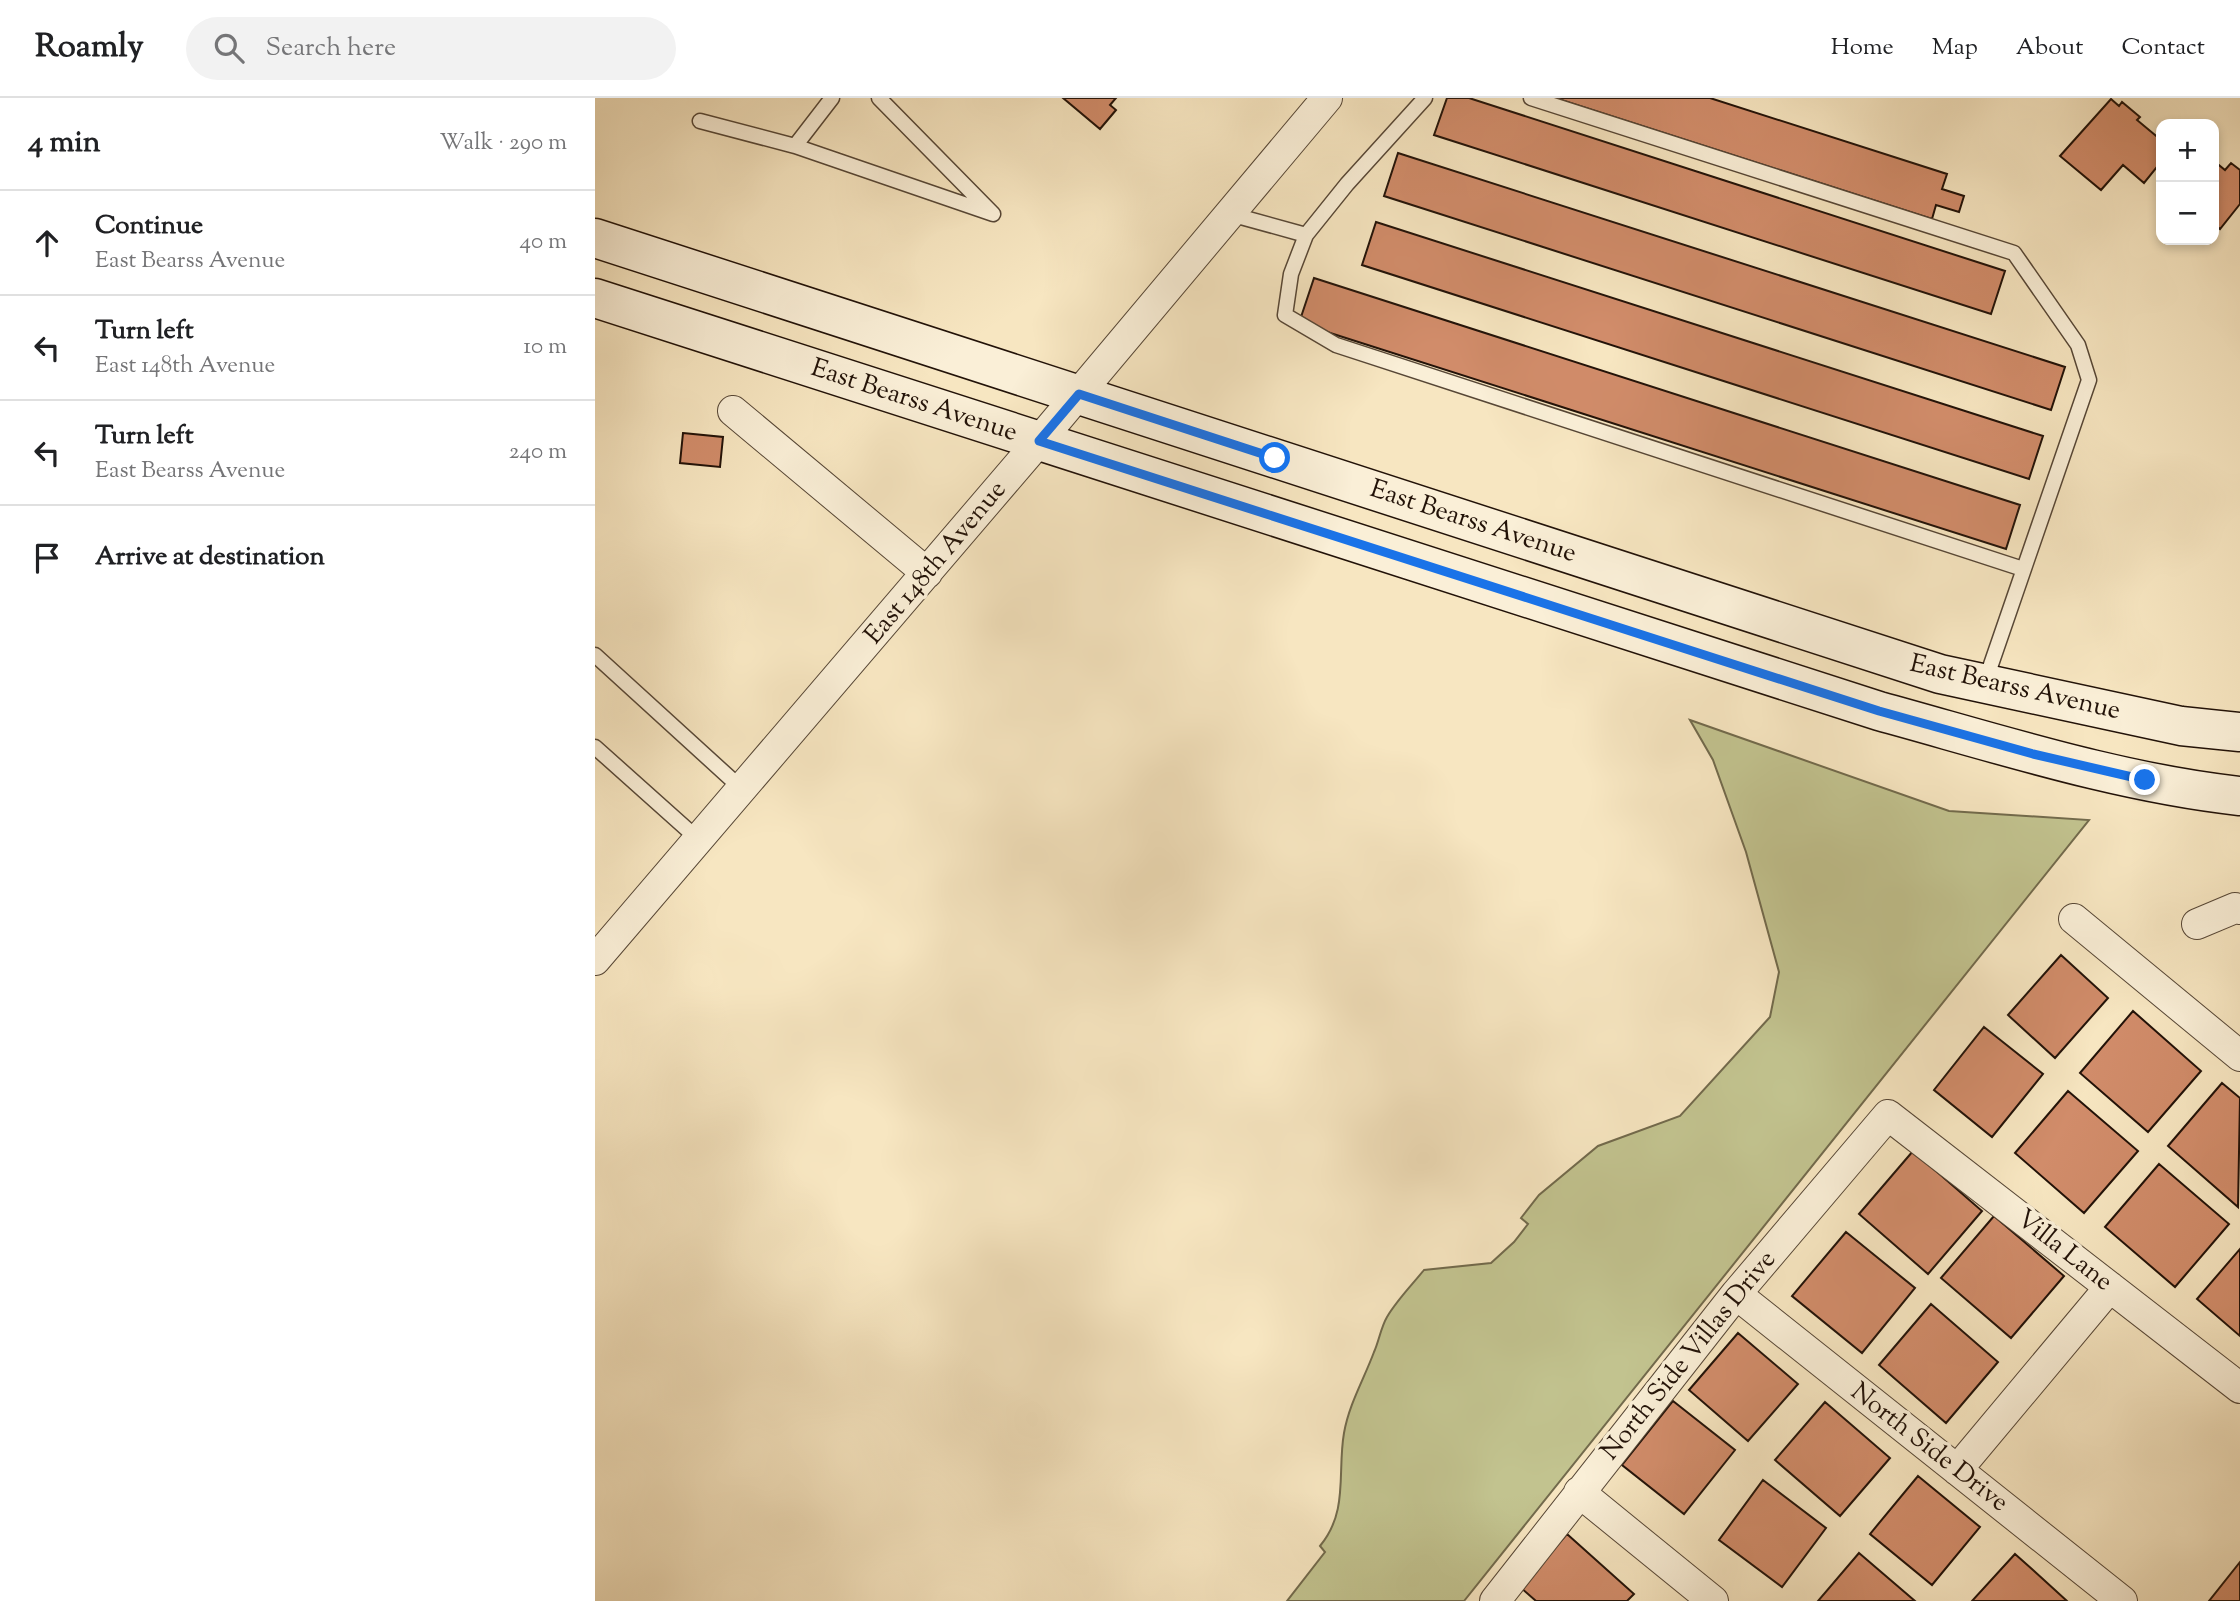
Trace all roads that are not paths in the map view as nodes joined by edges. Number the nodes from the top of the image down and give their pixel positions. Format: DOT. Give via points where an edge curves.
graph roads {
  1 [pos="832,98"];
  2 [pos="879,98"];
  3 [pos="1327,98"];
  4 [pos="1425,98"];
  5 [pos="1531,98"];
  6 [pos="700,121"];
  7 [pos="795,146"];
  8 [pos="1230,214"];
  9 [pos="1306,235"];
  10 [pos="595,238"];
  11 [pos="595,298"];
  12 [pos="1079,394"];
  13 [pos="733,411"];
  14 [pos="1039,441"];
  15 [pos="2023,569"];
  16 [pos="927,573"];
  17 [pos="595,654"];
  18 [pos="1985,683"];
  19 [pos="2240,732"];
  20 [pos="595,747"];
  21 [pos="742,789"];
  22 [pos="2240,796"];
  23 [pos="699,840"];
  24 [pos="2240,909"];
  25 [pos="2074,919"];
  26 [pos="2197,923"];
  27 [pos="595,960"];
  28 [pos="2240,1056"];
  29 [pos="1888,1115"];
  30 [pos="2111,1287"];
  31 [pos="1736,1294"];
  32 [pos="2240,1388"];
  33 [pos="1957,1470"];
  34 [pos="1579,1492"];
  35 [pos="1495,1601"];
  36 [pos="1713,1601"];
  37 [pos="2122,1601"];
  1 -- 7 [label="lane"];
  2 -- 7 [label="lane" via="993,214"];
  3 -- 8 [label="street, East 148th Avenue"];
  4 -- 9 [label="lane"];
  5 -- 15 [label="lane" via="2014,253 2078,345 2089,380"];
  6 -- 7 [label="lane"];
  8 -- 9 [label="lane"];
  8 -- 12 [label="street, East 148th Avenue"];
  9 -- 15 [label="lane" via="1291,274 1285,315 1336,345"];
  10 -- 12 [label="main road, East Bearss Avenue"];
  11 -- 14 [label="main road, East Bearss Avenue"];
  12 -- 14 [label="street, East 148th Avenue"];
  12 -- 18 [label="main road, East Bearss Avenue" via="1940,674"];
  13 -- 16 [label="street"];
  14 -- 16 [label="street, East 148th Avenue"];
  14 -- 22 [label="main road, East Bearss Avenue" via="1879,711 2108,772"];
  15 -- 18 [label="lane"];
  16 -- 21 [label="street, East 148th Avenue"];
  17 -- 21 [label="lane"];
  18 -- 19 [label="main road, East Bearss Avenue" via="2181,726"];
  20 -- 23 [label="lane"];
  21 -- 23 [label="street, East 148th Avenue"];
  23 -- 27 [label="street, East 148th Avenue"];
  24 -- 26 [label="street"];
  25 -- 28 [label="street"];
  29 -- 30 [label="street, Villa Lane"];
  29 -- 31 [label="street, North Side Villas Drive"];
  30 -- 32 [label="street, Villa Lane"];
  30 -- 33 [label="street"];
  31 -- 33 [label="street, North Side Drive"];
  31 -- 34 [label="street, North Side Villas Drive"];
  33 -- 37 [label="street, North Side Drive"];
  34 -- 35 [label="street, North Side Villas Drive"];
  34 -- 36 [label="street"];
}
